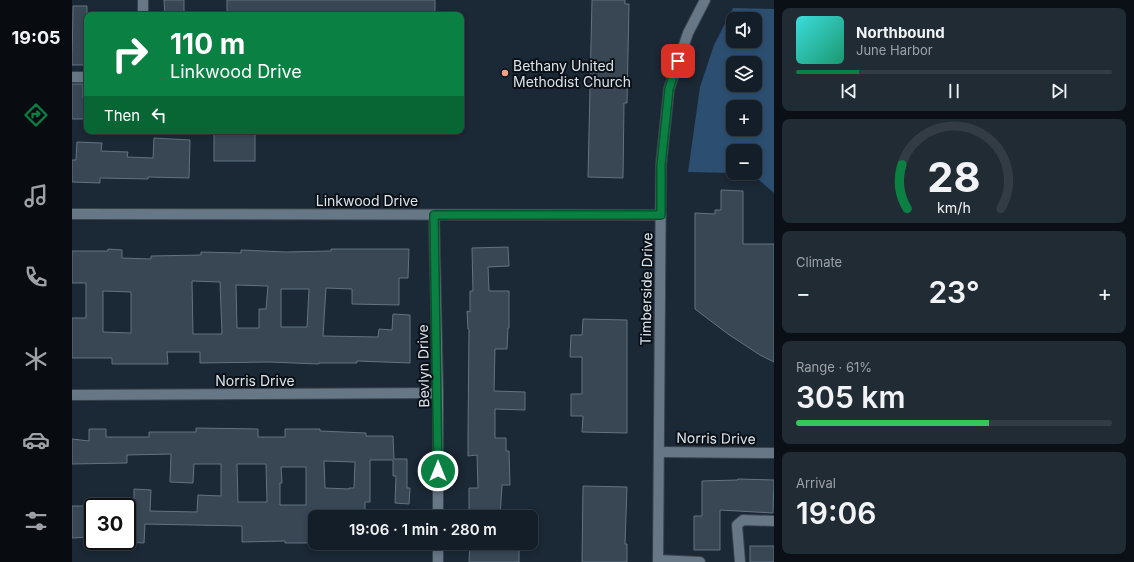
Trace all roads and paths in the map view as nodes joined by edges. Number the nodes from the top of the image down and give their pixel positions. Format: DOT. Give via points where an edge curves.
graph roads {
  1 [pos="143,0"];
  2 [pos="705,0"];
  3 [pos="143,12"];
  4 [pos="72,77"];
  5 [pos="84,77"];
  6 [pos="72,214"];
  7 [pos="434,215"];
  8 [pos="661,215"];
  9 [pos="438,394"];
  10 [pos="72,395"];
  11 [pos="659,452"];
  12 [pos="774,453"];
  13 [pos="438,510"];
  14 [pos="774,521"];
  15 [pos="438,550"];
  16 [pos="658,561"];
  17 [pos="438,562"];
  18 [pos="700,562"];
  19 [pos="740,562"];
  1 -- 3 [label="street"];
  2 -- 8 [label="street, Timberside Drive" via="688,33 669,89 661,165"];
  4 -- 5 [label="street"];
  6 -- 7 [label="street, Linkwood Drive"];
  7 -- 8 [label="street, Linkwood Drive"];
  7 -- 9 [label="street, Bevlyn Drive"];
  8 -- 11 [label="street, Timberside Drive"];
  9 -- 10 [label="street, Norris Drive"];
  9 -- 13 [label="street, Bevlyn Drive"];
  11 -- 12 [label="street, Norris Drive"];
  11 -- 16 [label="street, Timberside Drive"];
  14 -- 19 [label="street" via="739,522 737,525"];
  15 -- 17 [label="street"];
  16 -- 18 [label="street"];
}
